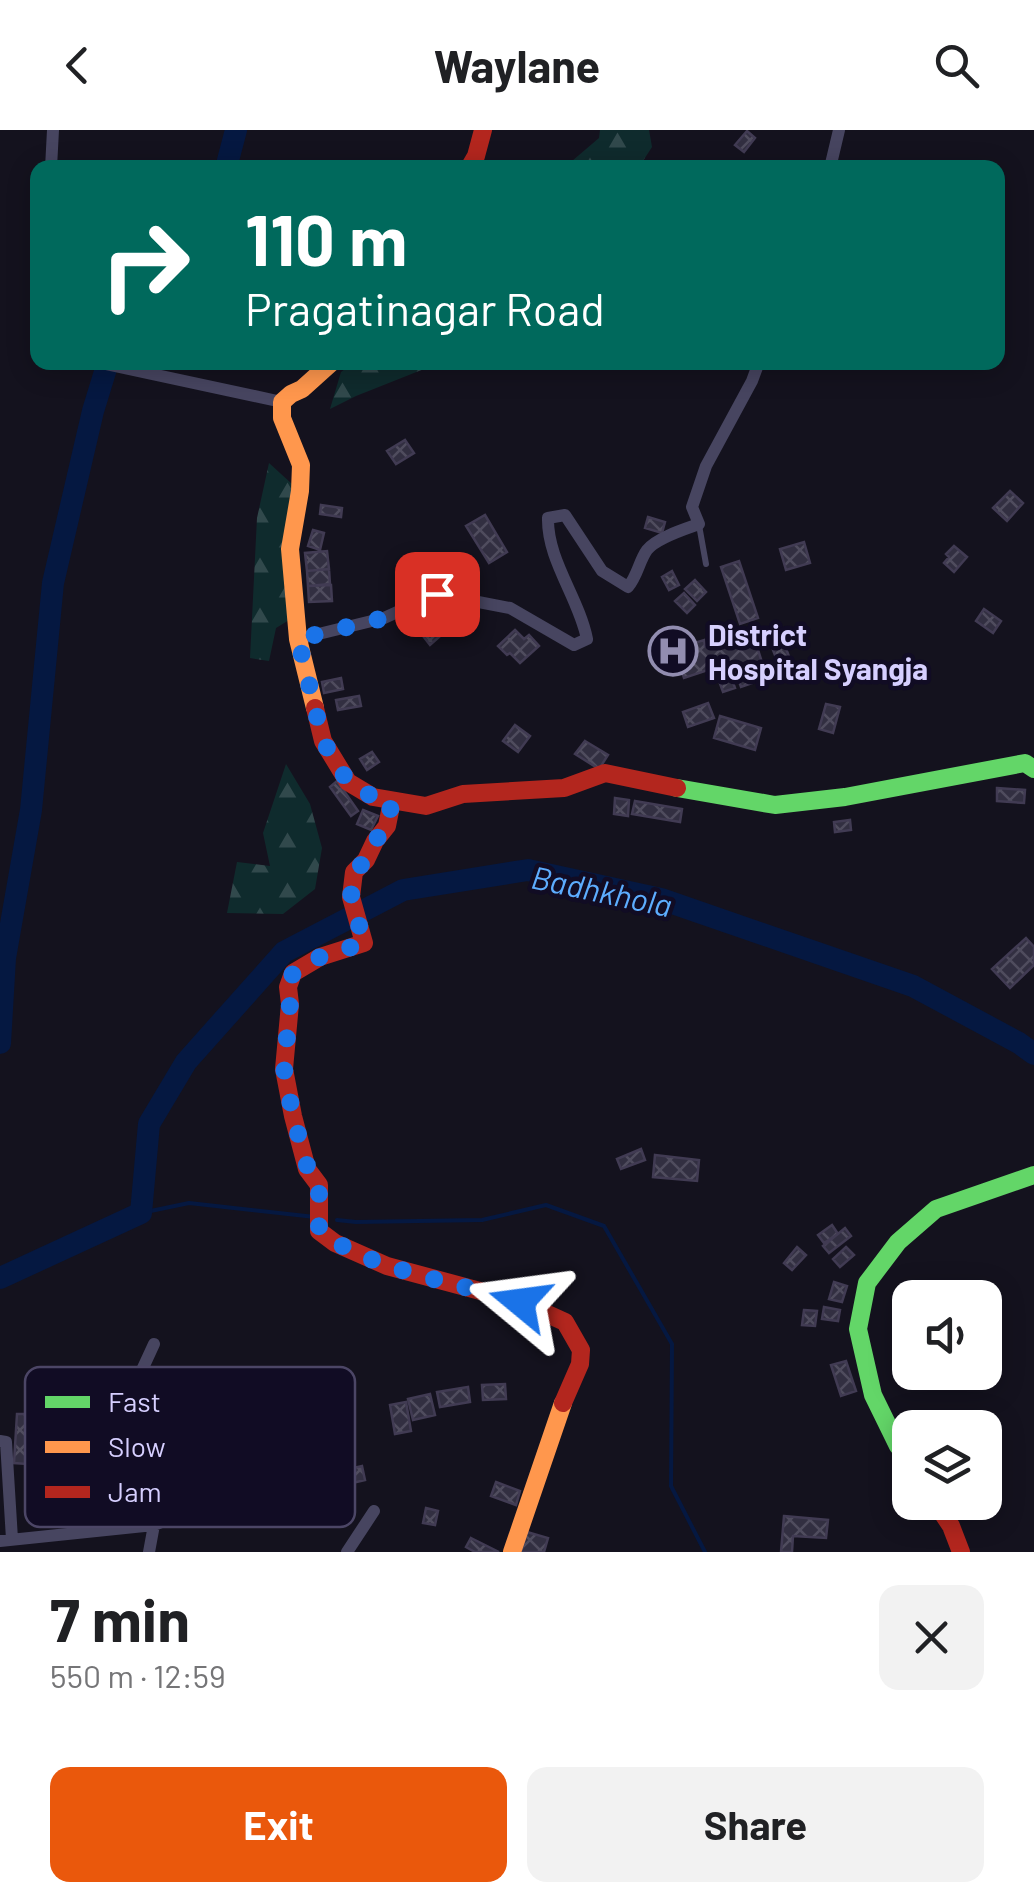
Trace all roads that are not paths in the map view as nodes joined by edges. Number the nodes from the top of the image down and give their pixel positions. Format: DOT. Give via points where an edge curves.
graph roads {
  1 [pos="53,130"];
  2 [pos="483,130"];
  3 [pos="839,130"];
  4 [pos="51,160"];
  5 [pos="474,160"];
  6 [pos="832,160"];
  7 [pos="133,370"];
  8 [pos="323,370"];
  9 [pos="756,370"];
  10 [pos="276,401"];
  11 [pos="699,524"];
  12 [pos="706,564"];
  13 [pos="298,639"];
  14 [pos="1034,769"];
  15 [pos="392,801"];
  16 [pos="1034,1175"];
  17 [pos="154,1344"];
  18 [pos="143,1367"];
  19 [pos="892,1433"];
  20 [pos="0,1441"];
  21 [pos="374,1511"];
  22 [pos="948,1520"];
  23 [pos="126,1527"];
  24 [pos="153,1527"];
  25 [pos="6,1540"];
  26 [pos="149,1552"];
  27 [pos="347,1552"];
  28 [pos="512,1552"];
  29 [pos="960,1552"];
  1 -- 4 [label="street"];
  2 -- 5 [label="main road"];
  3 -- 6 [label="street"];
  7 -- 10 [label="street"];
  8 -- 10 [label="main road"];
  9 -- 11 [label="street" via="706,466 692,507"];
  10 -- 13 [label="main road" via="300,464 290,549"];
  11 -- 12 [label="lane"];
  11 -- 13 [label="street" via="648,549 628,588 602,571 564,515 548,518 548,536 583,618 587,639 574,645 510,608 437,594 384,618"];
  13 -- 15 [label="main road" via="323,741 348,782"];
  14 -- 15 [label="main road" via="1025,763 776,805 605,773 564,788 462,794 426,806"];
  15 -- 28 [label="main road" via="387,826 354,872 351,896 364,943 293,973 284,1069 308,1169 319,1185 319,1230 387,1266 520,1302 565,1322 582,1350"];
  16 -- 19 [label="main road" via="936,1209 898,1242 868,1283 858,1330"];
  17 -- 18 [label="street"];
  20 -- 25 [label="street" via="6,1442"];
  21 -- 27 [label="street"];
  22 -- 29 [label="main road"];
  23 -- 25 [label="street"];
  24 -- 26 [label="street"];
}
